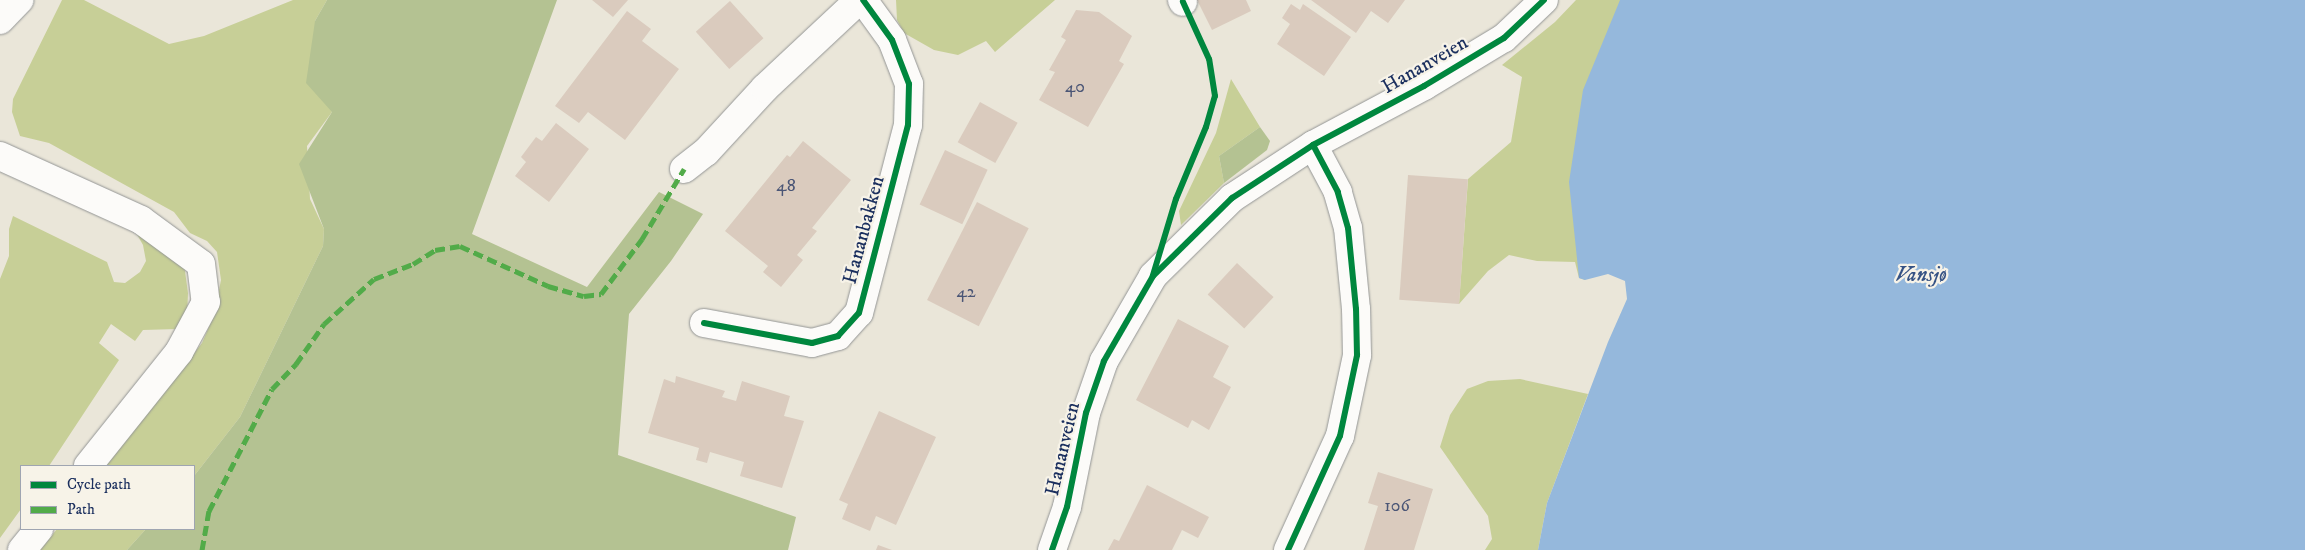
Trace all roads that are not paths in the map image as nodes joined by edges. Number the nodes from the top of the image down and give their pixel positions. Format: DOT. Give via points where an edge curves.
graph roads {
  1 [pos="18,0"];
  2 [pos="859,0"];
  3 [pos="864,0"];
  4 [pos="1544,0"];
  5 [pos="0,20"];
  6 [pos="1313,145"];
  7 [pos="0,156"];
  8 [pos="684,169"];
  9 [pos="704,323"];
  10 [pos="89,465"];
  11 [pos="38,530"];
  12 [pos="22,550"];
  13 [pos="1052,550"];
  14 [pos="1288,550"];
  1 -- 5 [label="street"];
  2 -- 8 [label="street" via="765,88 706,152"];
  3 -- 9 [label="street, Hananbakken" via="892,40 909,84 908,125 859,313 838,336 812,343"];
  4 -- 6 [label="street, Hananveien" via="1504,38 1424,86"];
  6 -- 13 [label="street, Hananveien" via="1232,198 1153,276 1144,289 1104,361 1086,413 1067,507"];
  6 -- 14 [label="street" via="1338,192 1348,228 1357,355 1340,436"];
  7 -- 10 [label="street" via="142,220 200,264 206,302 179,352"];
  11 -- 12 [label="street"];
}
